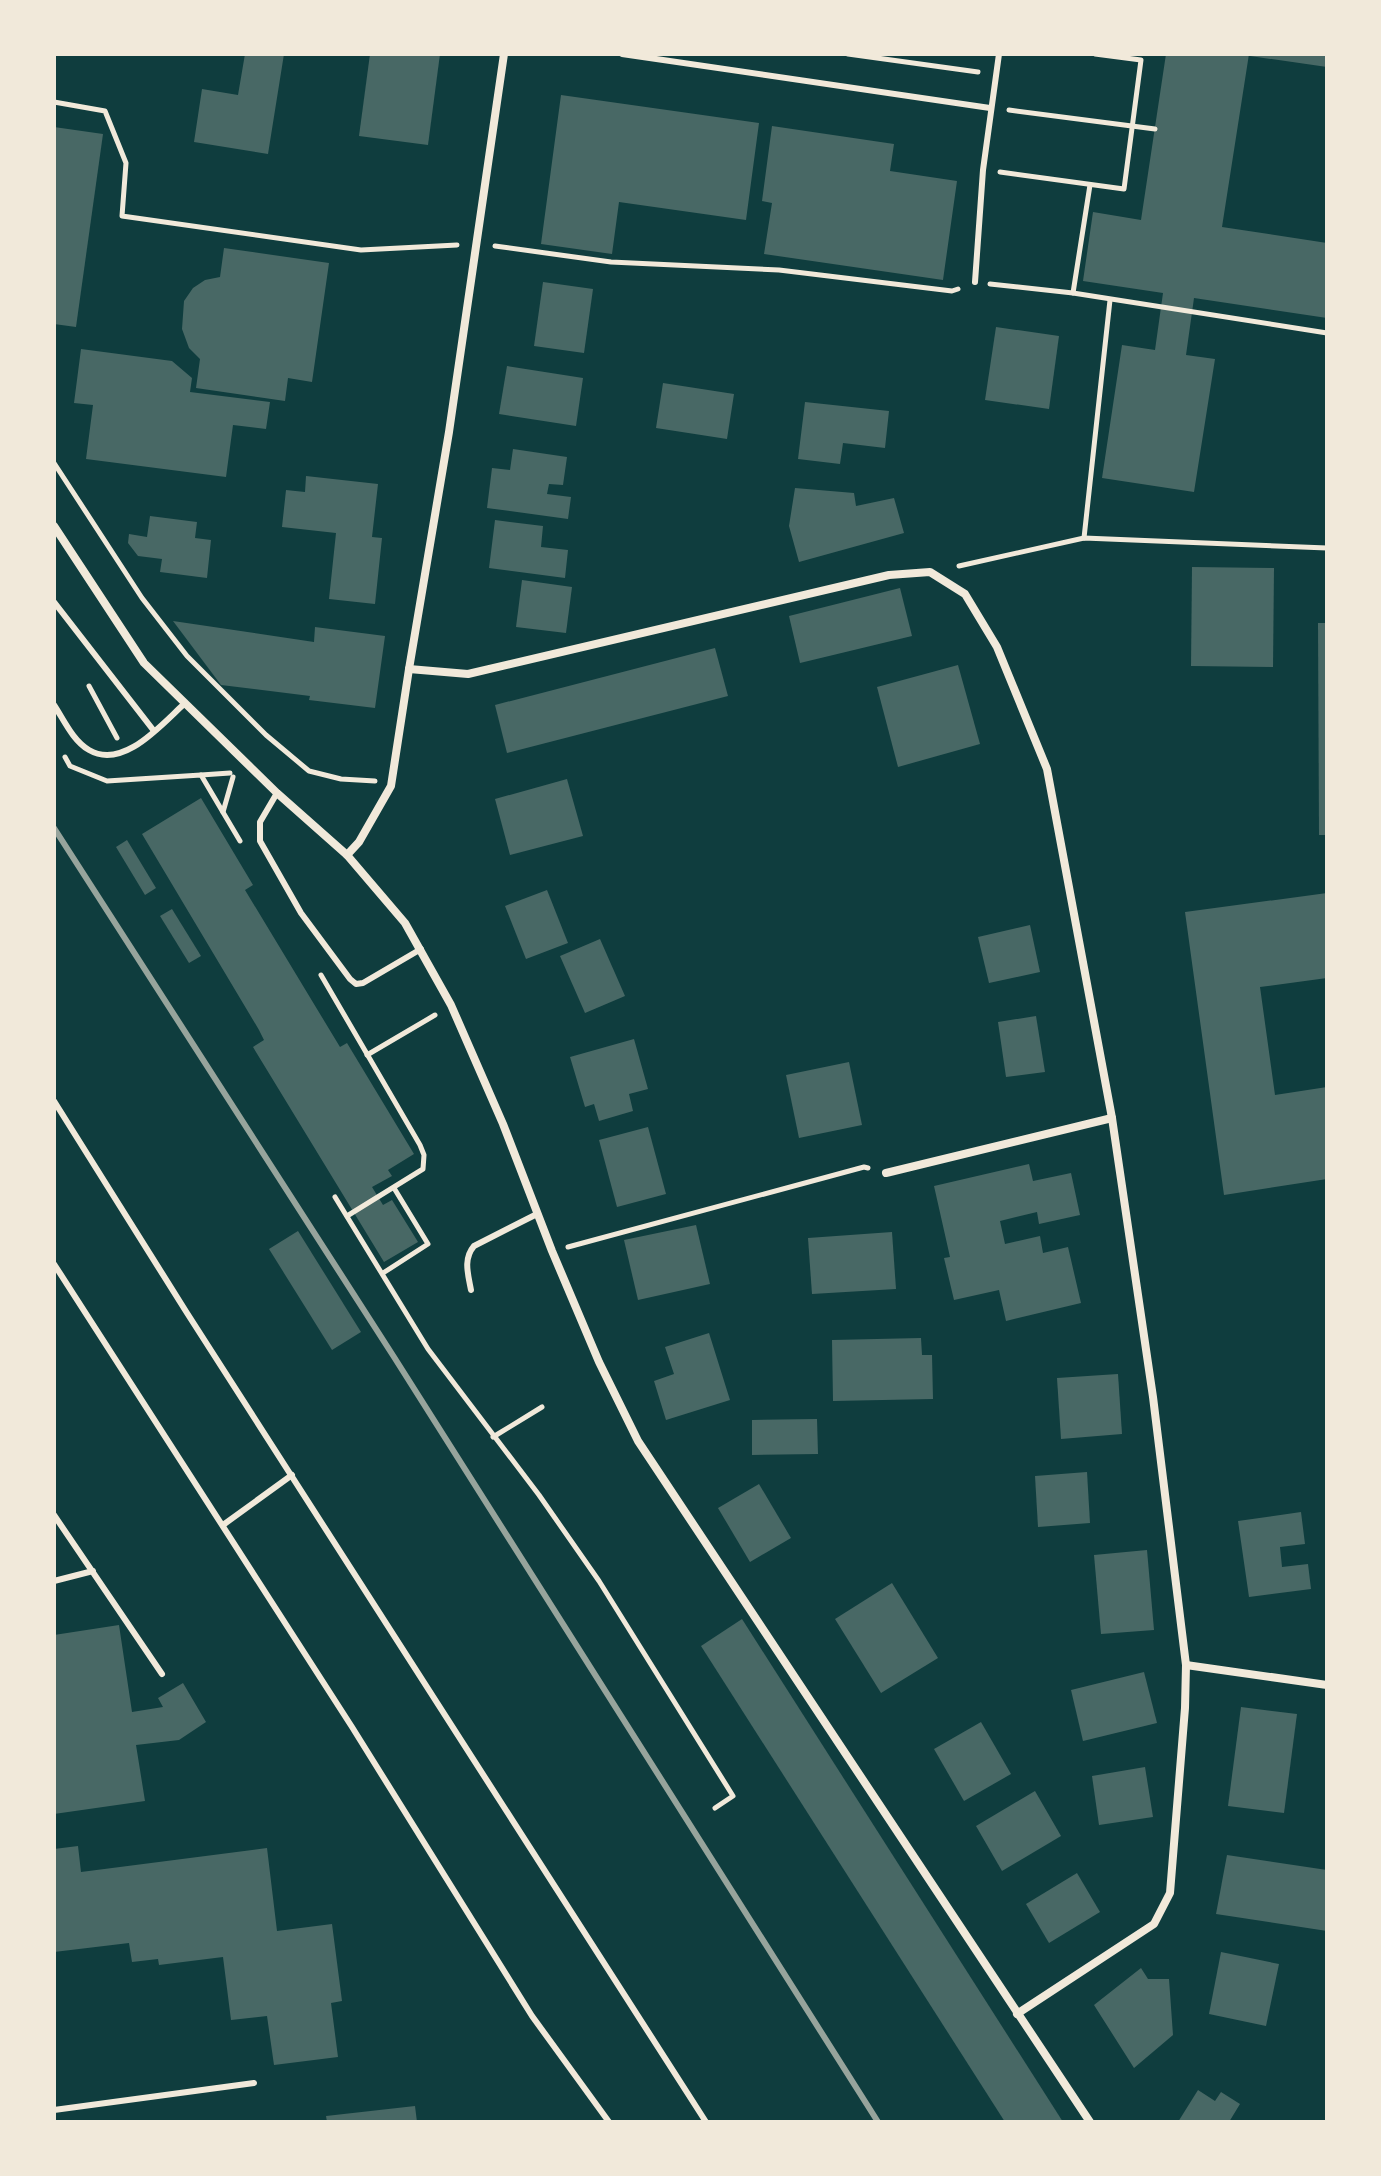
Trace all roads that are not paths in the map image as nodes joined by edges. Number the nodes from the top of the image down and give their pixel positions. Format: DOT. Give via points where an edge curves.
graph roads {
  1 [pos="504,54"];
  2 [pos="622,54"];
  3 [pos="999,54"];
  4 [pos="990,108"];
  5 [pos="975,282"];
  6 [pos="54,526"];
  7 [pos="54,602"];
  8 [pos="409,669"];
  9 [pos="184,704"];
  10 [pos="54,705"];
  11 [pos="154,731"];
  12 [pos="277,793"];
  13 [pos="347,855"];
  14 [pos="421,949"];
  15 [pos="54,1101"];
  16 [pos="1112,1118"];
  17 [pos="886,1173"];
  18 [pos="537,1214"];
  19 [pos="54,1264"];
  20 [pos="471,1290"];
  21 [pos="292,1475"];
  22 [pos="54,1515"];
  23 [pos="223,1525"];
  24 [pos="93,1571"];
  25 [pos="54,1581"];
  26 [pos="1186,1665"];
  27 [pos="162,1674"];
  28 [pos="1327,1685"];
  29 [pos="1017,2014"];
  30 [pos="254,2083"];
  31 [pos="54,2110"];
  32 [pos="609,2122"];
  33 [pos="706,2122"];
  34 [pos="1090,2122"];
  1 -- 8 [label="street"];
  2 -- 4 [label="lane"];
  3 -- 4 [label="lane"];
  4 -- 5 [label="lane"];
  6 -- 9 [label="street" via="144,663"];
  7 -- 11 [label="lane"];
  8 -- 13 [label="street" via="391,786"];
  8 -- 16 [label="street" via="468,674 889,575 930,572 965,594 997,647 1047,769"];
  9 -- 11 [label="lane"];
  9 -- 12 [label="street"];
  10 -- 11 [label="lane" via="77,740 102,755 127,752"];
  12 -- 13 [label="street"];
  12 -- 14 [label="lane" via="260,822 260,841 301,913 350,979 363,983"];
  13 -- 14 [label="street"];
  14 -- 18 [label="street" via="451,1005"];
  15 -- 21 [label="lane"];
  16 -- 17 [label="street"];
  16 -- 26 [label="street"];
  18 -- 20 [label="lane" via="474,1246 467,1260"];
  18 -- 29 [label="street" via="638,1441"];
  19 -- 23 [label="lane"];
  21 -- 23 [label="lane"];
  21 -- 33 [label="lane"];
  22 -- 24 [label="lane"];
  23 -- 32 [label="lane" via="532,2016"];
  24 -- 25 [label="lane"];
  24 -- 27 [label="lane"];
  26 -- 28 [label="street"];
  26 -- 29 [label="street" via="1170,1893 1154,1924"];
  29 -- 34 [label="street"];
  30 -- 31 [label="lane"];
}
